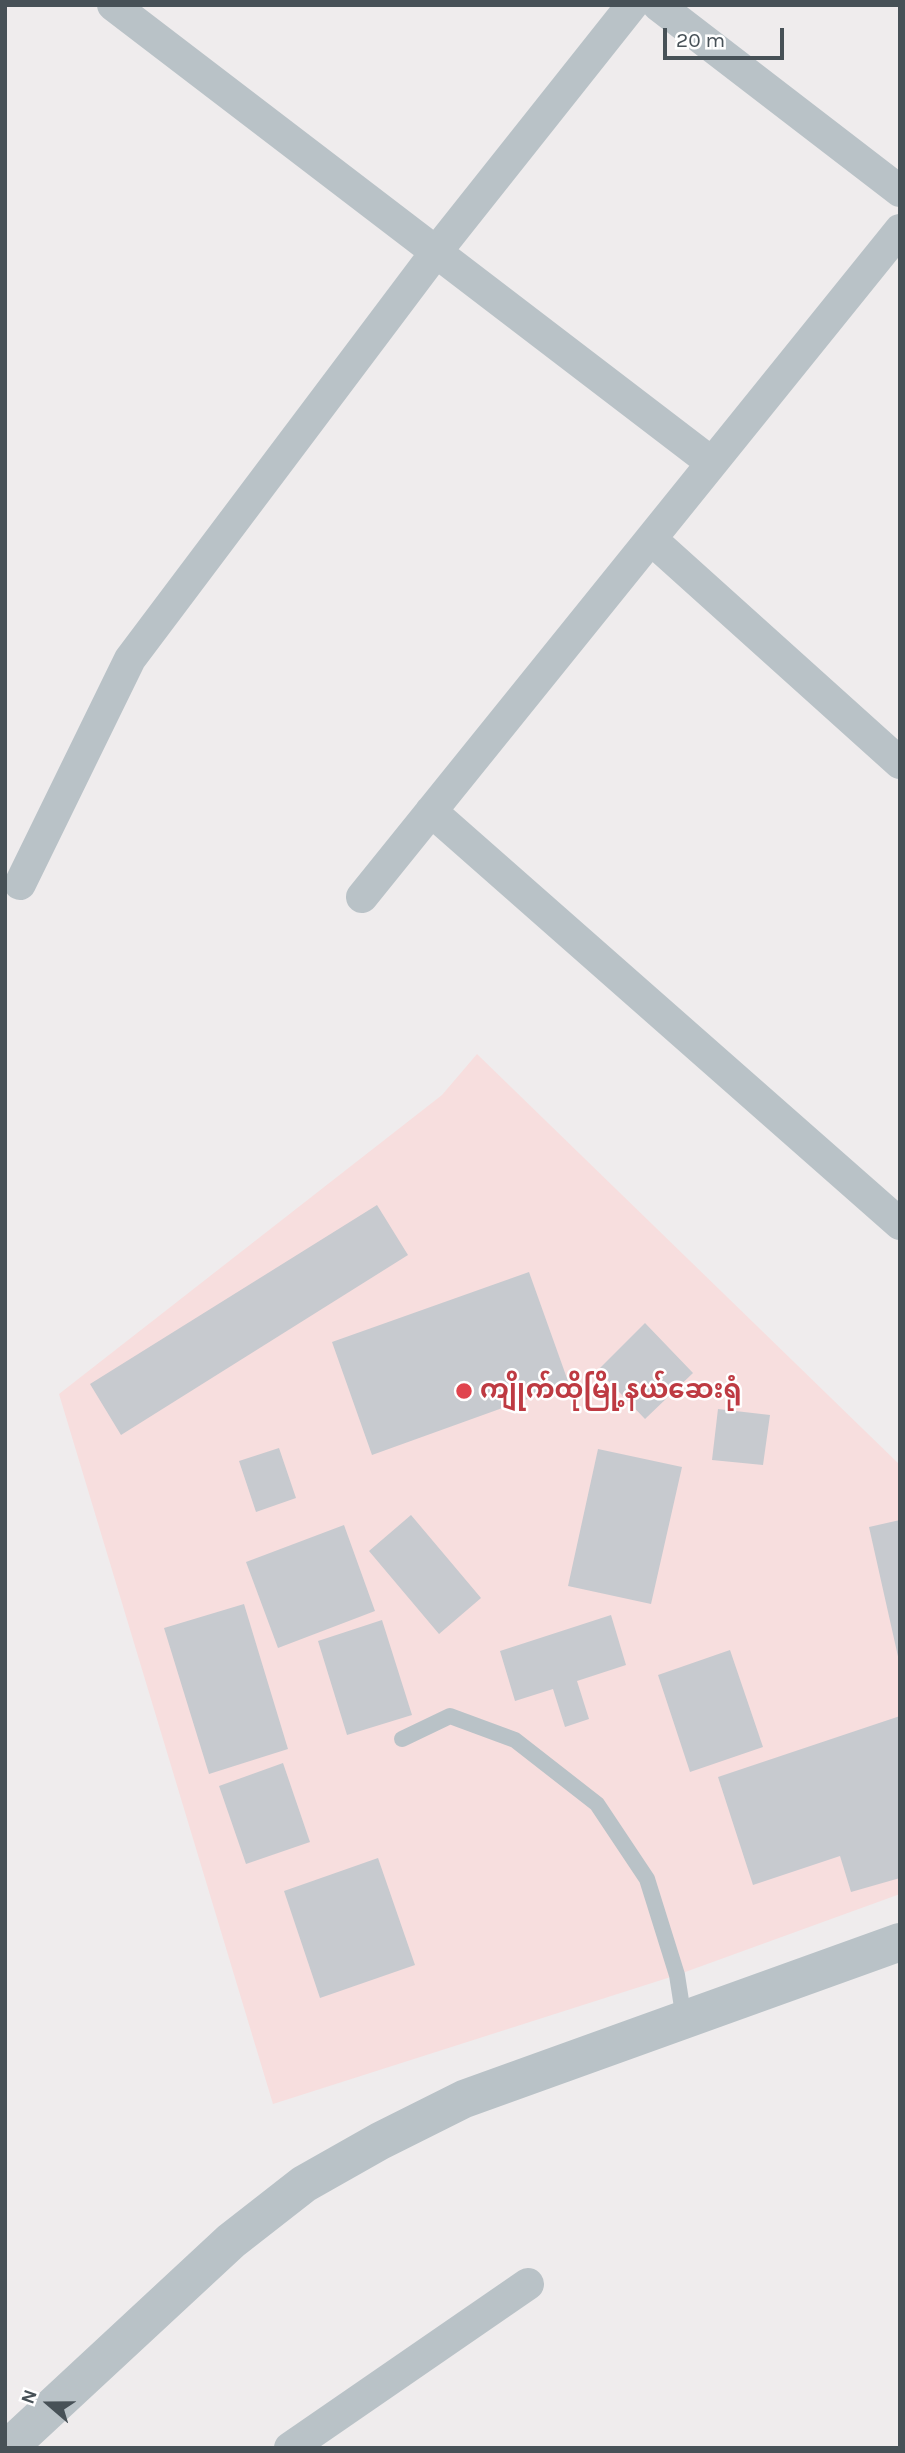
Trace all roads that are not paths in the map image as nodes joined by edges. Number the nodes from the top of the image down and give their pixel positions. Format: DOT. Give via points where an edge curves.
graph roads {
  1 [pos="113,5"];
  2 [pos="632,5"];
  3 [pos="658,5"];
  4 [pos="900,191"];
  5 [pos="900,230"];
  6 [pos="436,252"];
  7 [pos="712,463"];
  8 [pos="651,539"];
  9 [pos="900,763"];
  10 [pos="431,811"];
  11 [pos="20,884"];
  12 [pos="362,897"];
  13 [pos="900,1224"];
  14 [pos="402,1739"];
  15 [pos="900,1942"];
  16 [pos="684,2020"];
  17 [pos="528,2284"];
  18 [pos="8,2448"];
  19 [pos="290,2448"];
  1 -- 6 [label="street"];
  2 -- 6 [label="street"];
  3 -- 4 [label="street"];
  5 -- 7 [label="street"];
  6 -- 7 [label="street"];
  6 -- 11 [label="street" via="130,659"];
  7 -- 8 [label="street"];
  8 -- 9 [label="street"];
  8 -- 10 [label="street"];
  10 -- 12 [label="street"];
  10 -- 13 [label="street"];
  14 -- 16 [label="lane" via="450,1716 515,1740 597,1804 647,1879 677,1975"];
  15 -- 16 [label="street"];
  16 -- 18 [label="street" via="464,2099 304,2184 231,2241"];
  17 -- 19 [label="street"];
}
